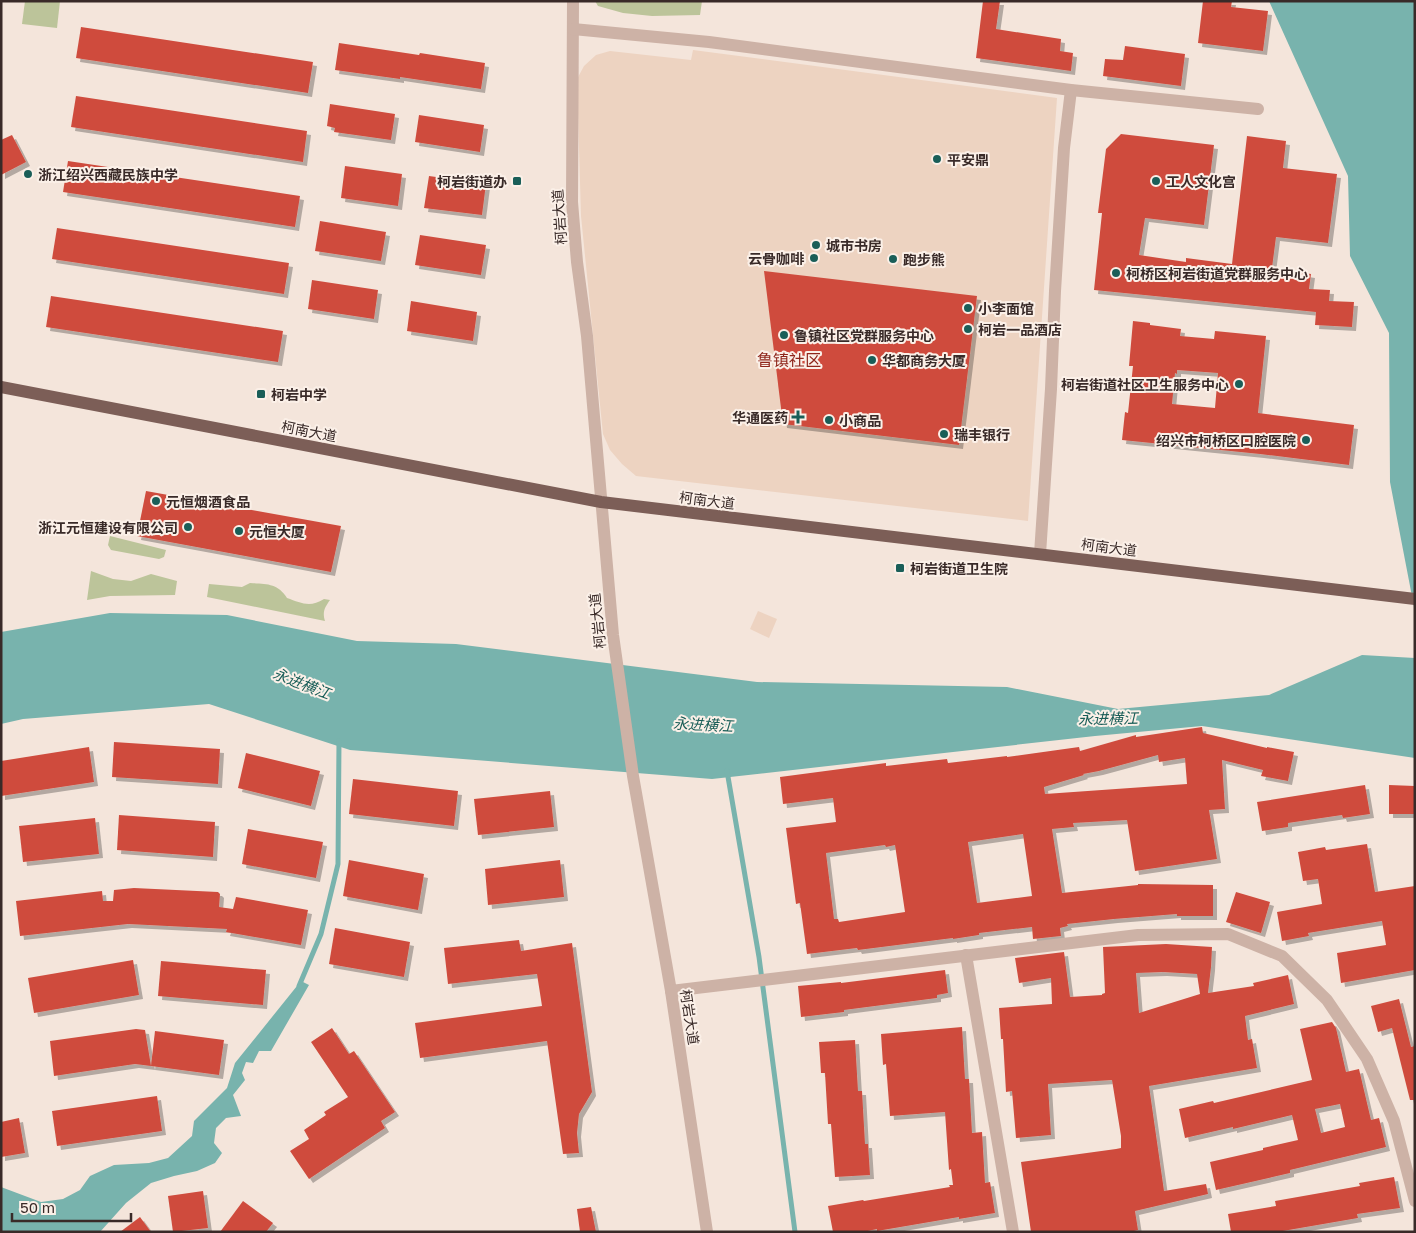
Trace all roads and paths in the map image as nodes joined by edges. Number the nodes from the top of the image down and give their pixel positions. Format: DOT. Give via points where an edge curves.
graph roads {
  1 [pos="573,1"];
  2 [pos="573,29"];
  3 [pos="1071,90"];
  4 [pos="1258,110"];
  5 [pos="1,387"];
  6 [pos="601,502"];
  7 [pos="1040,554"];
  8 [pos="1415,599"];
  9 [pos="966,955"];
  10 [pos="671,992"];
  11 [pos="1415,1201"];
  12 [pos="707,1232"];
  13 [pos="1014,1232"];
  1 -- 2 [label="street, 柯岩大道"];
  2 -- 3 [label="street" via="728,44"];
  2 -- 6 [label="street, 柯岩大道" via="572,202"];
  3 -- 4 [label="street"];
  3 -- 7 [label="street" via="1064,148"];
  5 -- 6 [label="main road, 柯南大道"];
  6 -- 7 [label="main road, 柯南大道"];
  6 -- 10 [label="street, 柯岩大道" via="613,635 633,776"];
  7 -- 8 [label="main road, 柯南大道"];
  9 -- 10 [label="street"];
  9 -- 11 [label="street" via="1138,935 1228,934 1282,956 1327,1000 1367,1059 1394,1121"];
  9 -- 13 [label="street"];
  10 -- 12 [label="street, 柯岩大道"];
}
